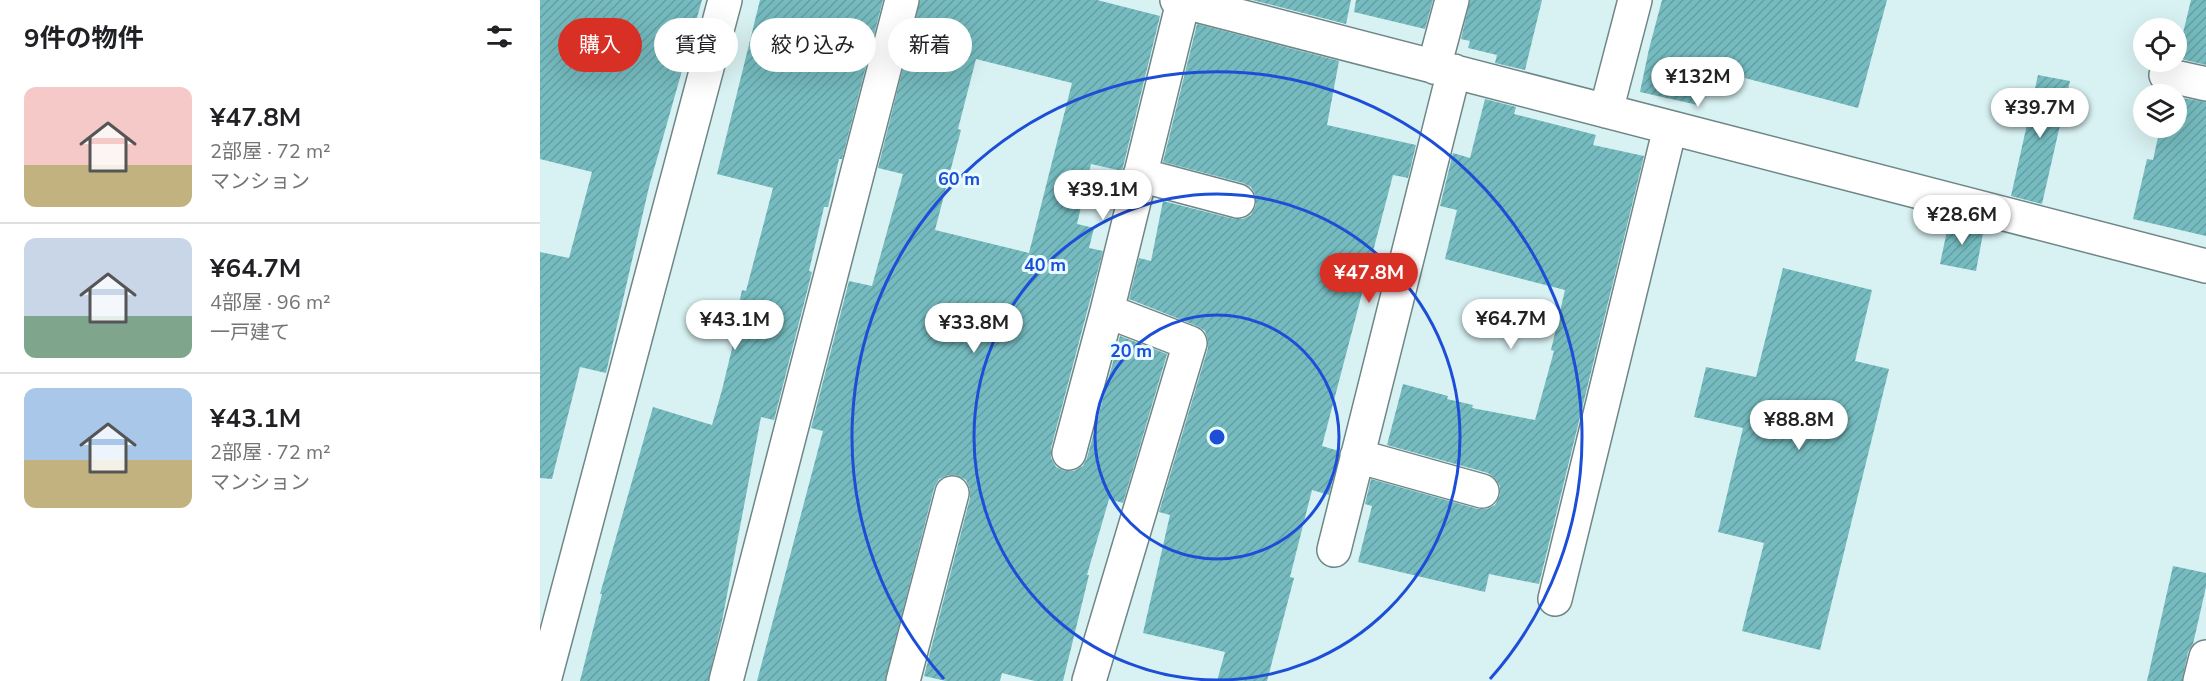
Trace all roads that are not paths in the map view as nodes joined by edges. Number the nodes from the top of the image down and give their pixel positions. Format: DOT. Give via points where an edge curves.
graph roads {
  1 [pos="725,0"];
  2 [pos="902,0"];
  3 [pos="1452,0"];
  4 [pos="1635,0"];
  5 [pos="1180,1"];
  6 [pos="1263,11"];
  7 [pos="1444,69"];
  8 [pos="2166,75"];
  9 [pos="2206,84"];
  10 [pos="1606,111"];
  11 [pos="1670,128"];
  12 [pos="1140,175"];
  13 [pos="1238,201"];
  14 [pos="2206,266"];
  15 [pos="1107,311"];
  16 [pos="1069,453"];
  17 [pos="1357,456"];
  18 [pos="1482,491"];
  19 [pos="952,493"];
  20 [pos="1334,550"];
  21 [pos="1555,599"];
  22 [pos="2206,657"];
  23 [pos="544,681"];
  24 [pos="726,681"];
  25 [pos="903,681"];
  26 [pos="1089,681"];
  27 [pos="2200,681"];
  1 -- 23 [label="street"];
  2 -- 24 [label="street"];
  3 -- 7 [label="street"];
  4 -- 10 [label="street"];
  5 -- 6 [label="street"];
  5 -- 12 [label="street"];
  6 -- 7 [label="street"];
  7 -- 10 [label="street"];
  7 -- 17 [label="street"];
  8 -- 9 [label="street"];
  10 -- 11 [label="street"];
  11 -- 14 [label="street"];
  11 -- 21 [label="street"];
  12 -- 13 [label="street"];
  12 -- 15 [label="street"];
  15 -- 16 [label="street"];
  15 -- 26 [label="street" via="1190,343"];
  17 -- 18 [label="street"];
  17 -- 20 [label="street"];
  19 -- 25 [label="street"];
  22 -- 27 [label="street"];
}
